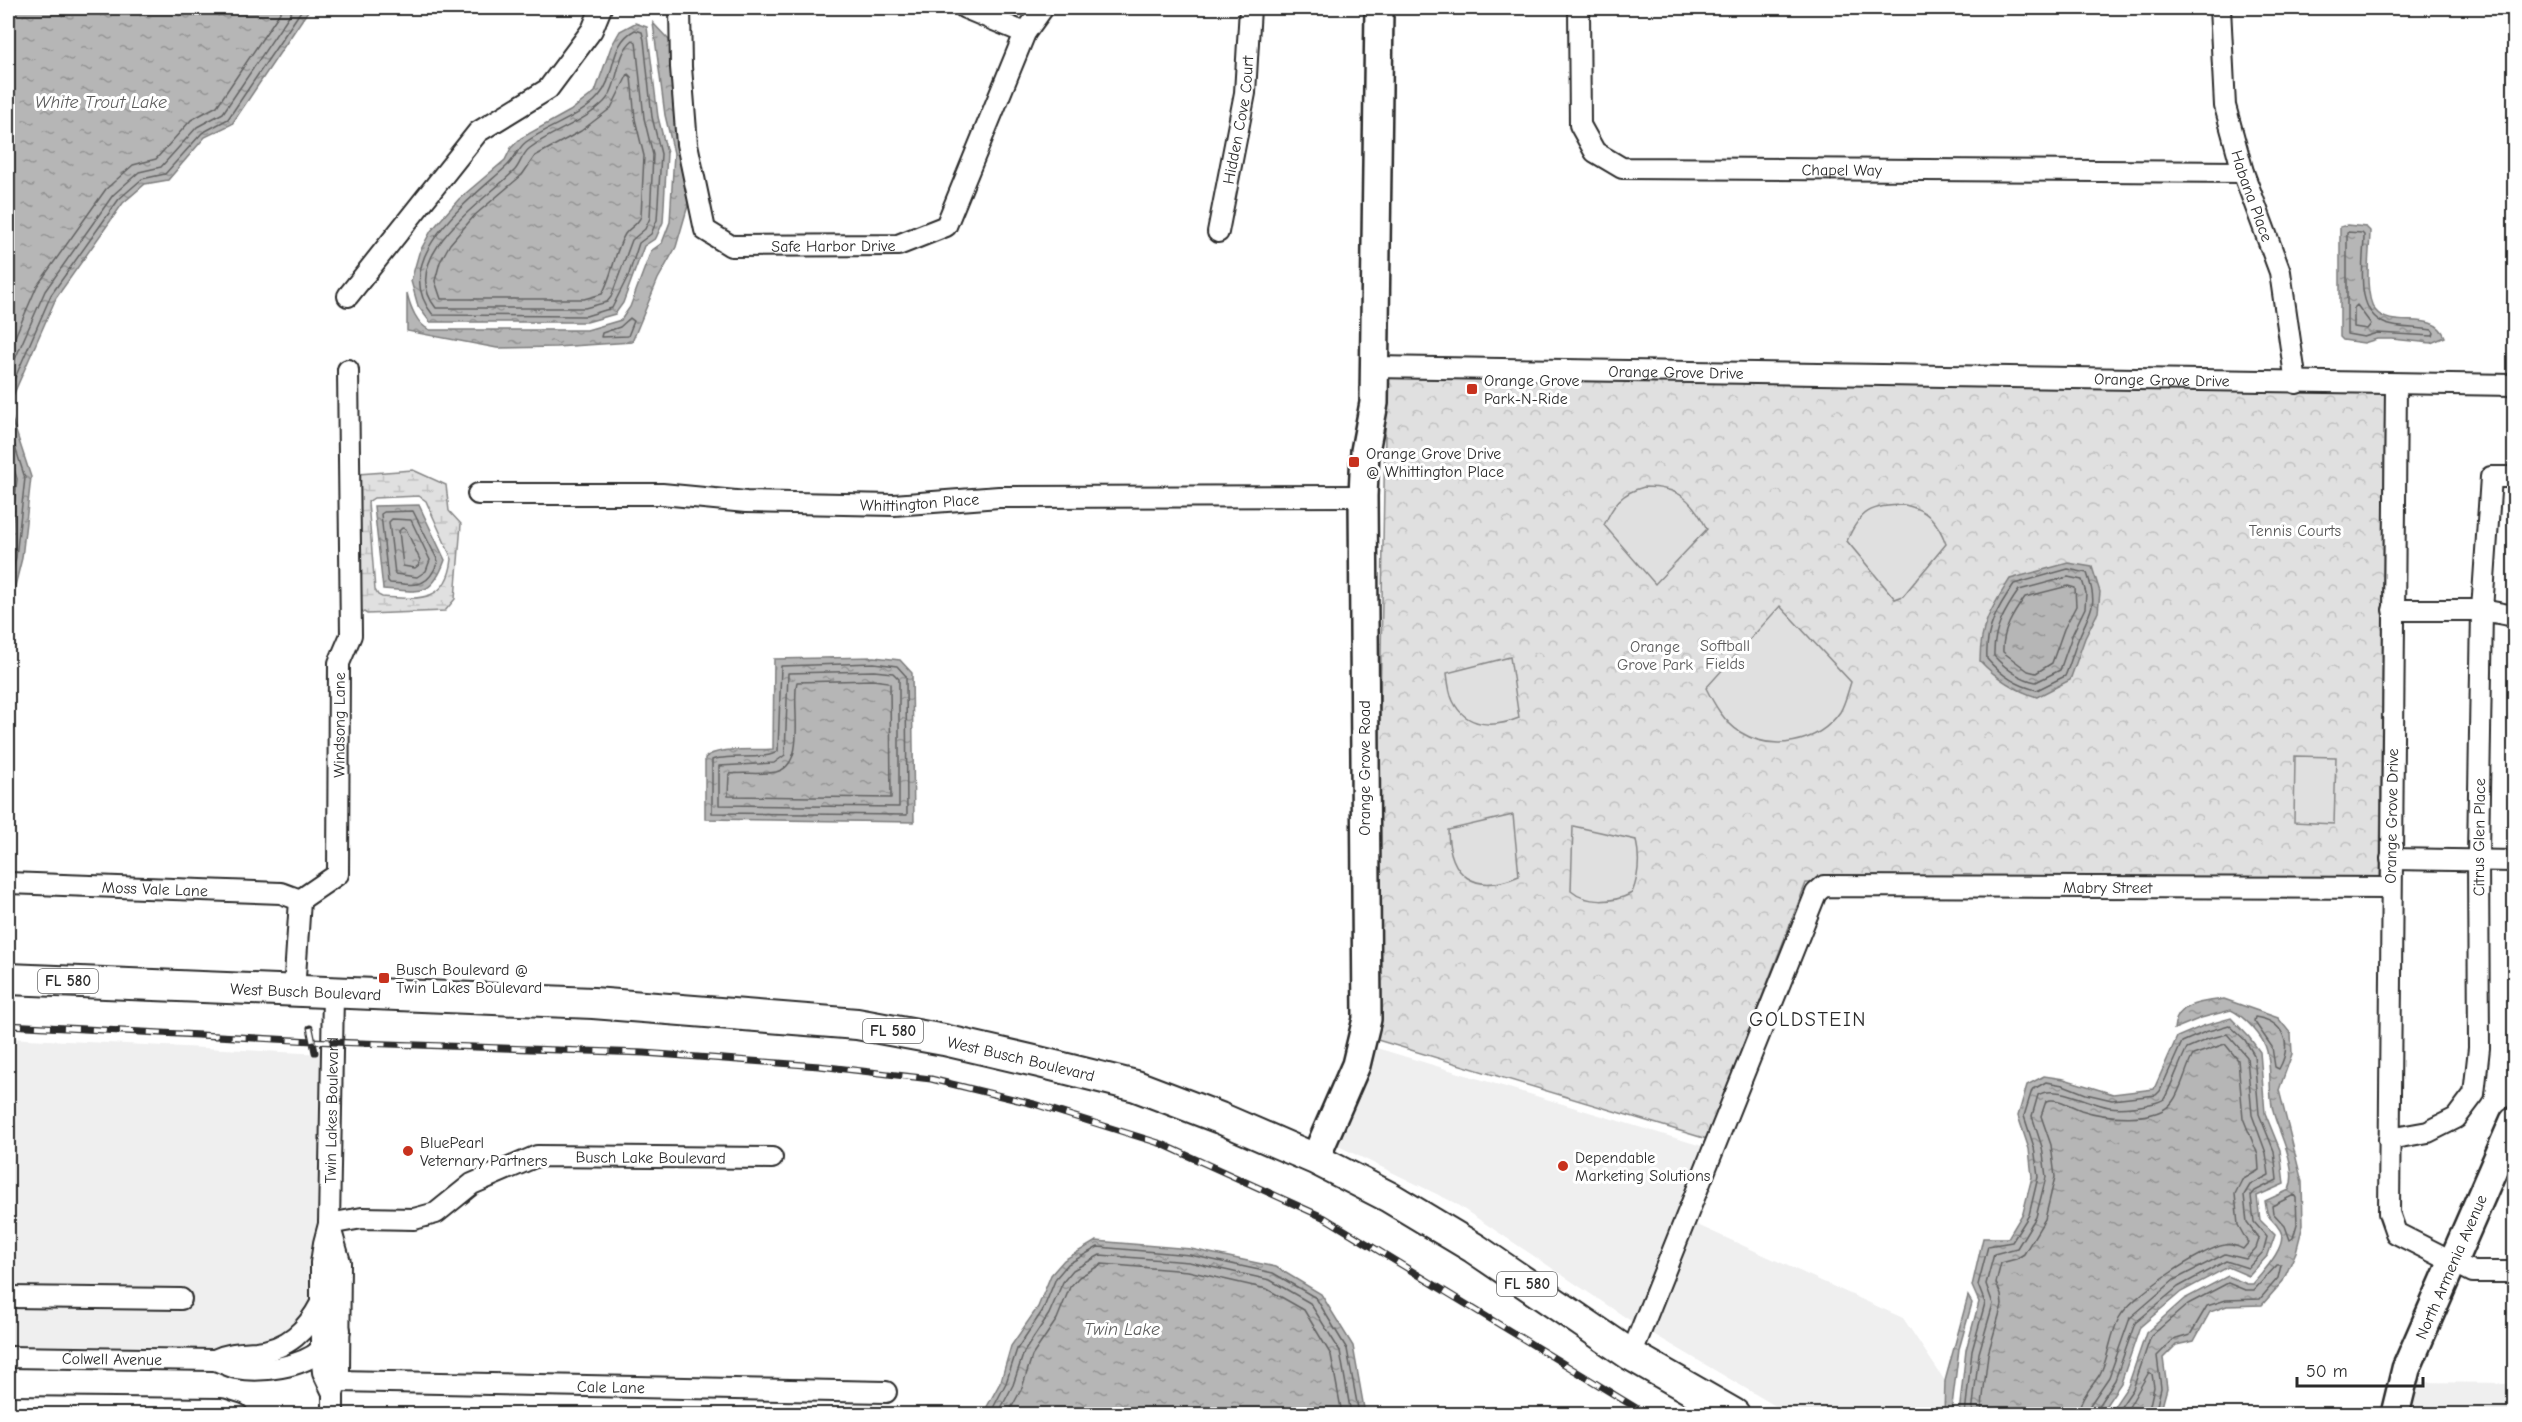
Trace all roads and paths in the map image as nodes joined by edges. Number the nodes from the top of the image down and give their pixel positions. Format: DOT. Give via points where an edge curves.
graph roads {
  1 [pos="601,8"];
  2 [pos="680,8"];
  3 [pos="965,8"];
  4 [pos="1043,8"];
  5 [pos="1250,8"];
  6 [pos="1378,8"];
  7 [pos="1579,8"];
  8 [pos="2220,8"];
  9 [pos="1025,33"];
  10 [pos="2243,172"];
  11 [pos="1218,232"];
  12 [pos="348,296"];
  13 [pos="1374,368"];
  14 [pos="348,370"];
  15 [pos="2296,383"];
  16 [pos="2396,384"];
  17 [pos="2514,385"];
  18 [pos="2514,477"];
  19 [pos="478,494"];
  20 [pos="1362,496"];
  21 [pos="2393,610"];
  22 [pos="2482,610"];
  23 [pos="2514,616"];
  24 [pos="2391,859"];
  25 [pos="2478,859"];
  26 [pos="2514,861"];
  27 [pos="8,883"];
  28 [pos="2390,888"];
  29 [pos="300,900"];
  30 [pos="8,979"];
  31 [pos="294,992"];
  32 [pos="333,994"];
  33 [pos="2514,1121"];
  34 [pos="2389,1139"];
  35 [pos="772,1158"];
  36 [pos="1315,1159"];
  37 [pos="329,1224"];
  38 [pos="2452,1261"];
  39 [pos="2514,1272"];
  40 [pos="8,1297"];
  41 [pos="182,1299"];
  42 [pos="321,1302"];
  43 [pos="340,1330"];
  44 [pos="321,1351"];
  45 [pos="1631,1355"];
  46 [pos="8,1357"];
  47 [pos="214,1360"];
  48 [pos="335,1387"];
  49 [pos="886,1392"];
  50 [pos="8,1407"];
  51 [pos="237,1414"];
  52 [pos="333,1414"];
  53 [pos="1734,1414"];
  54 [pos="2395,1414"];
  1 -- 12 [label="street" via="592,30 548,89 478,132"];
  2 -- 9 [label="street, Safe Harbor Drive" via="687,144 705,230 731,246 898,244 946,226"];
  3 -- 9 [label="street"];
  4 -- 9 [label="street, Safe Harbor Drive"];
  5 -- 11 [label="street, Hidden Cove Court" via="1245,93"];
  6 -- 13 [label="street"];
  7 -- 10 [label="street, Chapel Way" via="1580,125 1595,152 1622,168"];
  8 -- 10 [label="street, Habana Place" via="2225,106"];
  10 -- 15 [label="street, Habana Place" via="2280,272"];
  13 -- 15 [label="street, Orange Grove Drive"];
  13 -- 20 [label="street, Orange Grove Road" via="1374,403"];
  14 -- 29 [label="street, Windsong Lane" via="351,635 339,663 338,874"];
  15 -- 16 [label="street, Orange Grove Drive"];
  16 -- 17 [label="street"];
  16 -- 21 [label="street, Orange Grove Drive"];
  18 -- 22 [label="street, Citrus Glen Place" via="2491,477"];
  19 -- 20 [label="street, Whittington Place" via="662,494 746,502 894,505 999,497"];
  20 -- 36 [label="street, Orange Grove Road" via="1367,1019 1356,1065"];
  21 -- 22 [label="street"];
  21 -- 24 [label="street, Orange Grove Drive"];
  22 -- 23 [label="street"];
  22 -- 25 [label="street, Citrus Glen Place"];
  24 -- 25 [label="street"];
  24 -- 28 [label="street, Orange Grove Drive"];
  25 -- 26 [label="street"];
  25 -- 34 [label="street, Citrus Glen Place" via="2479,1048 2474,1094 2456,1118 2428,1132"];
  27 -- 29 [label="street, Moss Vale Lane" via="281,893"];
  28 -- 34 [label="street, Orange Grove Drive"];
  28 -- 45 [label="street, Mabry Street" via="1824,886 1816,893"];
  29 -- 31 [label="street"];
  30 -- 31 [label="main road, West Busch Boulevard / FL 580"];
  31 -- 32 [label="main road, West Busch Boulevard / FL 580"];
  32 -- 36 [label="main road, West Busch Boulevard / FL 580" via="593,1004 857,1024 945,1040 1136,1086"];
  32 -- 37 [label="street, Twin Lakes Boulevard"];
  33 -- 38 [label="street, North Armenia Avenue"];
  34 -- 38 [label="street, Orange Grove Drive" via="2389,1213 2396,1233"];
  35 -- 37 [label="street, Busch Lake Boulevard" via="537,1156 472,1184 436,1213 414,1219 362,1218"];
  36 -- 45 [label="main road, West Busch Boulevard / FL 580" via="1474,1248"];
  37 -- 42 [label="street, Twin Lakes Boulevard" via="321,1263"];
  37 -- 43 [label="street, Twin Lakes Boulevard" via="340,1262"];
  38 -- 39 [label="street, Orange Grove Drive" via="2473,1272"];
  38 -- 54 [label="street, North Armenia Avenue" via="2406,1369"];
  40 -- 41 [label="street"];
  42 -- 44 [label="street, Twin Lakes Boulevard"];
  42 -- 47 [label="street, Colwell Avenue" via="309,1325 290,1341 269,1350 229,1353"];
  43 -- 44 [label="street, Colwell Avenue"];
  43 -- 48 [label="street, Twin Lakes Boulevard"];
  44 -- 47 [label="street, Colwell Avenue" via="288,1366 270,1368 237,1368"];
  44 -- 48 [label="street, Twin Lakes Boulevard" via="323,1372"];
  45 -- 53 [label="main road, West Busch Boulevard / FL 580"];
  46 -- 47 [label="street, Colwell Avenue"];
  48 -- 49 [label="street, Cale Lane"];
  48 -- 52 [label="street, Twin Lakes Boulevard"];
  50 -- 51 [label="street" via="221,1409"];
}
